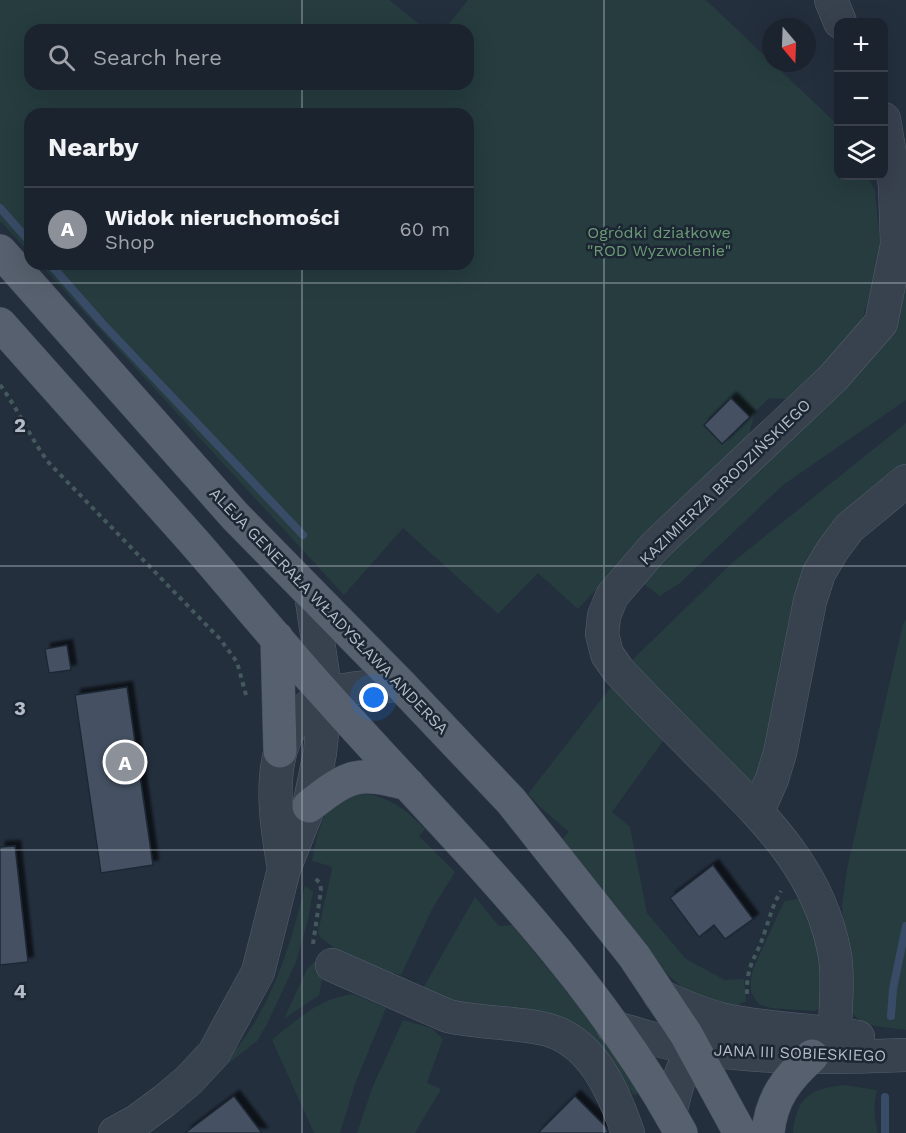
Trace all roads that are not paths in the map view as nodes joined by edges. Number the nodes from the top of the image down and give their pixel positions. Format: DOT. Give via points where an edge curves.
graph roads {
  1 [pos="831,0"];
  2 [pos="838,18"];
  3 [pos="885,126"];
  4 [pos="0,251"];
  5 [pos="0,324"];
  6 [pos="906,481"];
  7 [pos="311,594"];
  8 [pos="277,638"];
  9 [pos="402,685"];
  10 [pos="326,695"];
  11 [pos="280,751"];
  12 [pos="408,784"];
  13 [pos="309,806"];
  14 [pos="758,811"];
  15 [pos="296,872"];
  16 [pos="332,965"];
  17 [pos="660,996"];
  18 [pos="751,1010"];
  19 [pos="613,1027"];
  20 [pos="835,1033"];
  21 [pos="906,1048"];
  22 [pos="694,1049"];
  23 [pos="906,1055"];
  24 [pos="812,1056"];
  25 [pos="675,1123"];
  26 [pos="115,1133"];
  27 [pos="628,1133"];
  28 [pos="740,1133"];
  29 [pos="768,1133"];
  1 -- 2 [label="street"];
  3 -- 14 [label="street, KAZIMIERZA BRODZIŃSKIEGO" via="895,185 897,245 881,323 833,378 655,546 612,596 604,616 602,634 607,654 618,670"];
  4 -- 7 [label="main road, ALEJA GENERAŁA WŁADYSŁAWA ANDERSA" via="235,516"];
  5 -- 8 [label="main road"];
  6 -- 14 [label="street" via="849,528 819,573 780,753"];
  7 -- 9 [label="main road, ALEJA GENERAŁA WŁADYSŁAWA ANDERSA"];
  7 -- 10 [label="street"];
  8 -- 10 [label="main road"];
  8 -- 11 [label="main road"];
  9 -- 10 [label="street" via="362,687"];
  9 -- 17 [label="main road, ALEJA GENERAŁA WŁADYSŁAWA ANDERSA" via="511,801 634,956"];
  10 -- 11 [label="street" via="304,710 286,732"];
  10 -- 12 [label="main road"];
  10 -- 13 [label="street"];
  11 -- 15 [label="street" via="275,815"];
  12 -- 13 [label="main road" via="376,776 357,777 337,784"];
  12 -- 19 [label="main road" via="571,970"];
  13 -- 15 [label="street"];
  14 -- 20 [label="street, KAZIMIERZA BRODZIŃSKIEGO" via="803,870 819,903 835,957"];
  15 -- 26 [label="street" via="258,972 214,1053 164,1101"];
  16 -- 27 [label="street" via="448,1016 540,1028 566,1036 596,1066 611,1090"];
  17 -- 18 [label="street, JANA III SOBIESKIEGO" via="723,1020"];
  17 -- 22 [label="main road, ALEJA GENERAŁA WŁADYSŁAWA ANDERSA"];
  18 -- 20 [label="street, JANA III SOBIESKIEGO"];
  18 -- 22 [label="street, JANA III SOBIESKIEGO"];
  19 -- 22 [label="street, JANA III SOBIESKIEGO"];
  19 -- 25 [label="main road"];
  20 -- 21 [label="street, JANA III SOBIESKIEGO"];
  22 -- 24 [label="street, JANA III SOBIESKIEGO"];
  22 -- 25 [label="street, JANA III SOBIESKIEGO" via="679,1078"];
  22 -- 28 [label="main road, ALEJA GENERAŁA WŁADYSŁAWA ANDERSA"];
  23 -- 24 [label="street, JANA III SOBIESKIEGO"];
  24 -- 29 [label="main road" via="785,1082 777,1096"];
}
